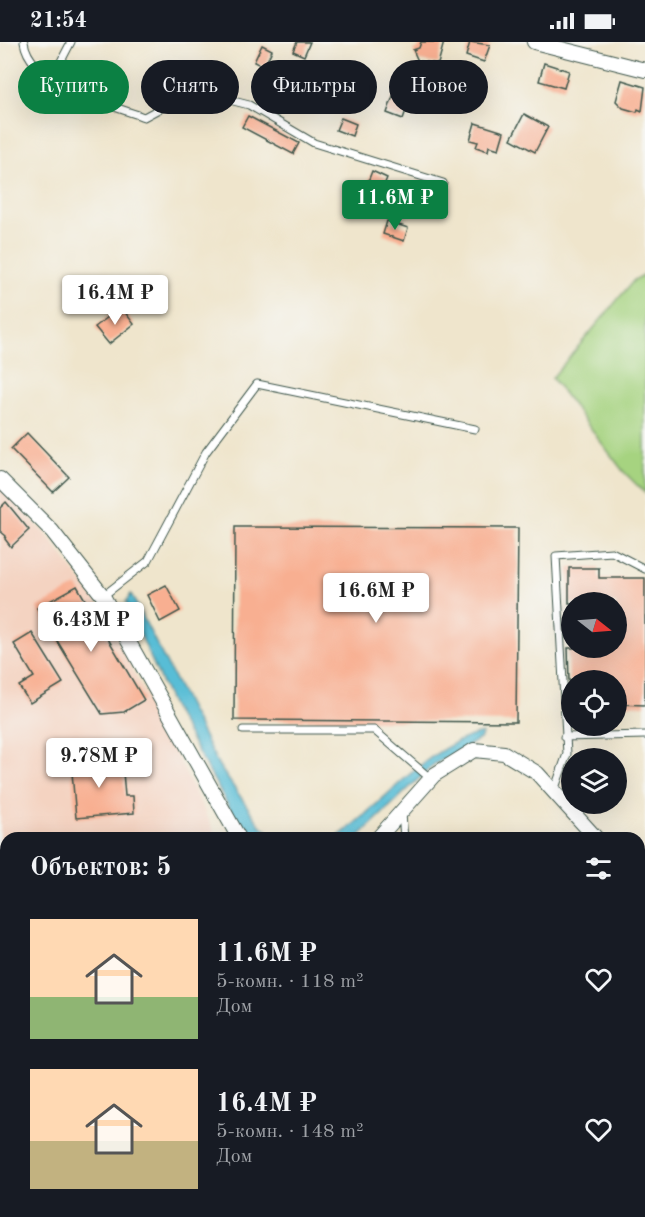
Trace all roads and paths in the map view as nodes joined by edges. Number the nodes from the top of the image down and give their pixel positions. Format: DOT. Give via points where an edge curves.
graph roads {
  1 [pos="24,42"];
  2 [pos="71,42"];
  3 [pos="534,42"];
  4 [pos="32,60"];
  5 [pos="62,60"];
  6 [pos="645,70"];
  7 [pos="129,112"];
  8 [pos="443,183"];
  9 [pos="475,429"];
  10 [pos="0,479"];
  11 [pos="645,569"];
  12 [pos="103,596"];
  13 [pos="243,730"];
  14 [pos="645,735"];
  15 [pos="564,737"];
  16 [pos="431,779"];
  17 [pos="554,791"];
  18 [pos="402,811"];
  19 [pos="236,832"];
  20 [pos="383,832"];
  21 [pos="404,832"];
  22 [pos="591,832"];
  1 -- 4 [label="lane"];
  2 -- 5 [label="lane"];
  3 -- 6 [label="street"];
  7 -- 8 [label="lane" via="144,117 183,96 206,94 230,99 249,105 314,143"];
  9 -- 12 [label="lane" via="257,384 206,452 148,561"];
  10 -- 12 [label="street" via="52,531"];
  11 -- 15 [label="lane" via="612,552 556,556"];
  12 -- 19 [label="street"];
  13 -- 16 [label="lane" via="374,730"];
  14 -- 15 [label="lane"];
  15 -- 17 [label="lane" via="567,754"];
  16 -- 17 [label="street" via="474,750 504,753 537,773"];
  16 -- 18 [label="street"];
  17 -- 22 [label="street"];
  18 -- 20 [label="street"];
  18 -- 21 [label="lane"];
}
